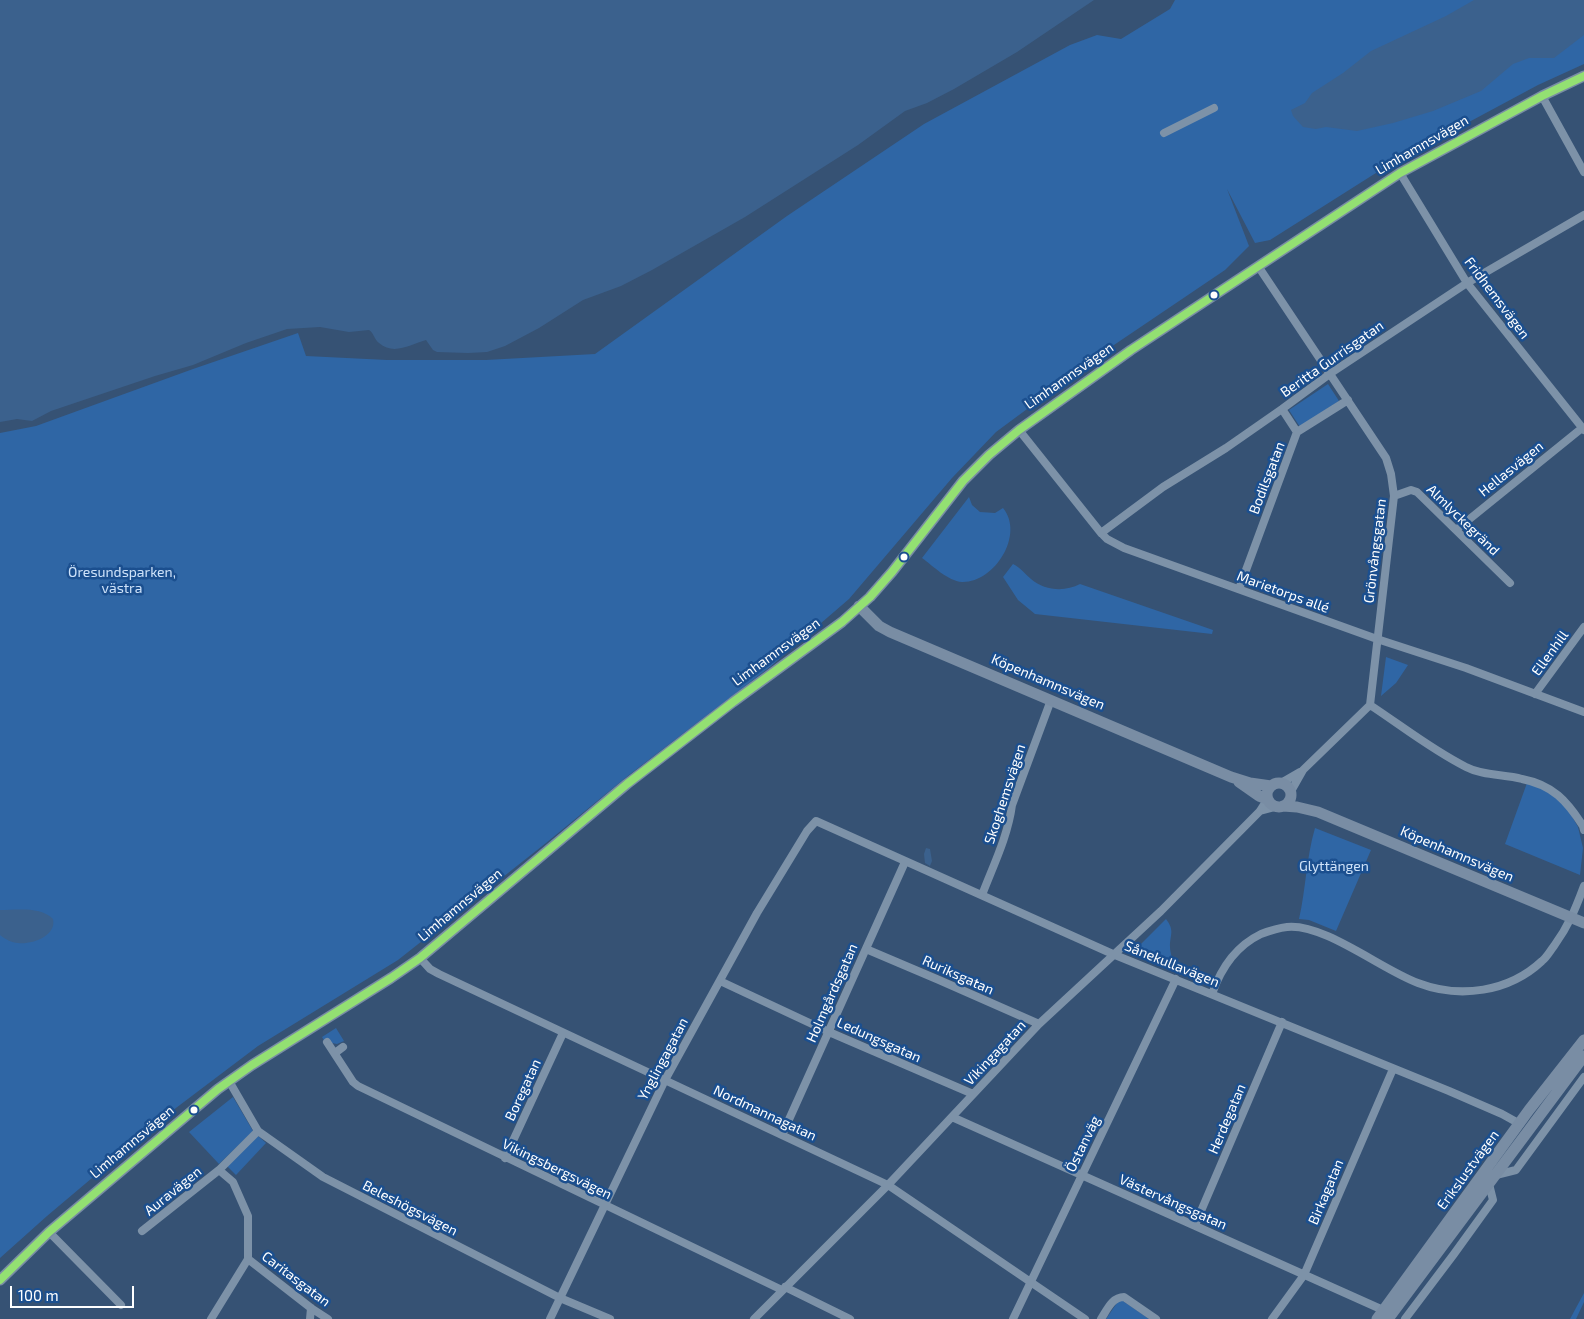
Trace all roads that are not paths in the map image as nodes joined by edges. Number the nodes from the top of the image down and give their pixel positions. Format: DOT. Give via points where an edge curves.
graph roads {
  1 [pos="1584,76"];
  2 [pos="1542,96"];
  3 [pos="1214,108"];
  4 [pos="1164,133"];
  5 [pos="1584,172"];
  6 [pos="1400,173"];
  7 [pos="1584,215"];
  8 [pos="1258,266"];
  9 [pos="1467,283"];
  10 [pos="1331,373"];
  11 [pos="1348,400"];
  12 [pos="1282,409"];
  13 [pos="1583,429"];
  14 [pos="1019,430"];
  15 [pos="1297,432"];
  16 [pos="1394,496"];
  17 [pos="1456,530"];
  18 [pos="1101,532"];
  19 [pos="1510,583"];
  20 [pos="1239,589"];
  21 [pos="859,606"];
  22 [pos="1584,627"];
  23 [pos="1377,639"];
  24 [pos="1535,694"];
  25 [pos="1050,700"];
  26 [pos="1370,705"];
  27 [pos="1584,712"];
  28 [pos="1303,770"];
  29 [pos="1231,777"];
  30 [pos="1276,784"];
  31 [pos="1290,793"];
  32 [pos="1273,803"];
  33 [pos="1318,812"];
  34 [pos="816,821"];
  35 [pos="1584,830"];
  36 [pos="905,862"];
  37 [pos="1584,886"];
  38 [pos="982,895"];
  39 [pos="1572,918"];
  40 [pos="1584,923"];
  41 [pos="866,949"];
  42 [pos="1115,955"];
  43 [pos="420,958"];
  44 [pos="1176,979"];
  45 [pos="720,981"];
  46 [pos="1212,994"];
  47 [pos="1282,1022"];
  48 [pos="1039,1024"];
  49 [pos="829,1032"];
  50 [pos="563,1033"];
  51 [pos="1584,1040"];
  52 [pos="327,1042"];
  53 [pos="343,1047"];
  54 [pos="334,1053"];
  55 [pos="1584,1056"];
  56 [pos="1393,1069"];
  57 [pos="1584,1077"];
  58 [pos="665,1080"];
  59 [pos="229,1081"];
  60 [pos="973,1094"];
  61 [pos="952,1117"];
  62 [pos="1520,1124"];
  63 [pos="258,1131"];
  64 [pos="782,1135"];
  65 [pos="505,1158"];
  66 [pos="219,1170"];
  67 [pos="1496,1174"];
  68 [pos="1081,1175"];
  69 [pos="1489,1184"];
  70 [pos="888,1185"];
  71 [pos="604,1206"];
  72 [pos="1195,1225"];
  73 [pos="142,1231"];
  74 [pos="49,1232"];
  75 [pos="248,1259"];
  76 [pos="1304,1275"];
  77 [pos="0,1280"];
  78 [pos="1031,1282"];
  79 [pos="784,1289"];
  80 [pos="560,1298"];
  81 [pos="121,1305"];
  82 [pos="311,1308"];
  83 [pos="1383,1316"];
  84 [pos="211,1319"];
  85 [pos="310,1319"];
  86 [pos="328,1319"];
  87 [pos="550,1319"];
  88 [pos="610,1319"];
  89 [pos="754,1319"];
  90 [pos="850,1319"];
  91 [pos="1013,1319"];
  92 [pos="1085,1319"];
  93 [pos="1102,1319"];
  94 [pos="1156,1319"];
  95 [pos="1272,1319"];
  96 [pos="1405,1319"];
  1 -- 2 [label="main road, Limhamnsvägen"];
  2 -- 5 [label="street"];
  2 -- 6 [label="main road, Limhamnsvägen"];
  3 -- 4 [label="street"];
  6 -- 8 [label="main road, Limhamnsvägen"];
  6 -- 9 [label="street, Fridhemsvägen"];
  7 -- 9 [label="street, Beritta Gurrisgatan"];
  8 -- 10 [label="street, Grönvångsgatan"];
  8 -- 14 [label="main road, Limhamnsvägen"];
  9 -- 10 [label="street, Beritta Gurrisgatan"];
  9 -- 13 [label="street, Fridhemsvägen"];
  10 -- 11 [label="street, Grönvångsgatan"];
  10 -- 12 [label="street, Beritta Gurrisgatan"];
  11 -- 15 [label="street, Bodilsgatan"];
  11 -- 16 [label="street, Grönvångsgatan" via="1386,458"];
  12 -- 15 [label="street"];
  12 -- 18 [label="street, Beritta Gurrisgatan"];
  13 -- 17 [label="street, Hellasvägen"];
  14 -- 18 [label="street, Marietorps allé"];
  14 -- 21 [label="main road, Limhamnsvägen" via="963,481 892,572"];
  15 -- 20 [label="street, Bodilsgatan"];
  16 -- 17 [label="street, Almlyckegränd" via="1411,490 1417,492"];
  16 -- 23 [label="street, Grönvångsgatan"];
  17 -- 19 [label="street, Almlyckegränd"];
  18 -- 20 [label="street, Marietorps allé" via="1124,548"];
  20 -- 23 [label="street, Marietorps allé"];
  21 -- 25 [label="main road, Köpenhamnsvägen" via="890,632"];
  21 -- 43 [label="main road, Limhamnsvägen" via="627,784"];
  22 -- 24 [label="street, Ellenhill"];
  23 -- 24 [label="street, Marietorps allé"];
  23 -- 26 [label="street"];
  24 -- 27 [label="street, Marietorps allé"];
  25 -- 29 [label="main road, Köpenhamnsvägen"];
  25 -- 38 [label="street, Skoghemsvägen"];
  26 -- 28 [label="street"];
  26 -- 35 [label="street" via="1439,753 1469,769 1523,779 1545,787 1566,802"];
  28 -- 30 [label="street"];
  28 -- 31 [label="street"];
  29 -- 30 [label="main road, Köpenhamnsvägen" via="1250,783"];
  29 -- 32 [label="main road, Köpenhamnsvägen"];
  30 -- 31 [label="main road" via="1287,787"];
  30 -- 32 [label="main road" via="1267,792"];
  31 -- 32 [label="main road" via="1289,801"];
  31 -- 33 [label="main road, Köpenhamnsvägen"];
  32 -- 33 [label="main road, Köpenhamnsvägen"];
  32 -- 42 [label="street, Vikingagatan" via="1260,811"];
  33 -- 39 [label="main road, Köpenhamnsvägen"];
  34 -- 36 [label="street, Sånekullavägen"];
  34 -- 45 [label="street, Ynglingagatan" via="757,912"];
  36 -- 38 [label="street, Sånekullavägen"];
  36 -- 41 [label="street, Holmgårdsgatan"];
  37 -- 39 [label="street"];
  38 -- 42 [label="street, Sånekullavägen"];
  39 -- 40 [label="main road, Köpenhamnsvägen"];
  39 -- 46 [label="street" via="1543,960 1525,974 1488,989 1456,991 1433,988 1312,931 1286,927 1269,931 1242,946 1228,961"];
  41 -- 48 [label="street, Ruriksgatan"];
  41 -- 49 [label="street, Holmgårdsgatan"];
  42 -- 44 [label="street, Sånekullavägen"];
  42 -- 48 [label="street, Vikingagatan"];
  43 -- 50 [label="street, Nordmannagatan" via="439,974"];
  43 -- 59 [label="main road, Limhamnsvägen"];
  44 -- 46 [label="street, Sånekullavägen"];
  44 -- 68 [label="street, Östanväg"];
  45 -- 49 [label="street, Ledungsgatan"];
  45 -- 58 [label="street, Ynglingagatan"];
  46 -- 47 [label="street, Sånekullavägen"];
  47 -- 56 [label="street, Sånekullavägen"];
  47 -- 72 [label="street, Herdegatan"];
  48 -- 60 [label="street, Vikingagatan"];
  49 -- 60 [label="street, Ledungsgatan"];
  49 -- 64 [label="street, Holmgårdsgatan"];
  50 -- 58 [label="street, Nordmannagatan"];
  50 -- 65 [label="street, Boregatan"];
  51 -- 62 [label="main road, Erikslustvägen"];
  52 -- 54 [label="street, Vikingsbergsvägen"];
  53 -- 54 [label="street"];
  54 -- 65 [label="street, Vikingsbergsvägen" via="358,1086"];
  55 -- 67 [label="main road, Erikslustvägen"];
  56 -- 62 [label="street, Sånekullavägen"];
  56 -- 76 [label="street, Birkagatan"];
  57 -- 67 [label="street, Erikslustvägen" via="1516,1170"];
  58 -- 64 [label="street, Nordmannagatan"];
  58 -- 71 [label="street, Ynglingagatan"];
  59 -- 63 [label="street, Beleshögsvägen"];
  59 -- 74 [label="main road, Limhamnsvägen"];
  60 -- 61 [label="street, Vikingagatan"];
  61 -- 68 [label="street, Västervångsgatan"];
  61 -- 70 [label="street, Vikingagatan"];
  62 -- 83 [label="main road, Erikslustvägen"];
  63 -- 66 [label="street, Auravägen"];
  63 -- 80 [label="street, Beleshögsvägen" via="323,1177"];
  64 -- 70 [label="street, Nordmannagatan"];
  65 -- 71 [label="street, Vikingsbergsvägen"];
  66 -- 73 [label="street, Auravägen"];
  66 -- 75 [label="street" via="232,1182 248,1216"];
  67 -- 69 [label="main road, Erikslustvägen"];
  68 -- 72 [label="street, Västervångsgatan"];
  68 -- 78 [label="street, Östanväg"];
  69 -- 83 [label="main road, Erikslustvägen"];
  69 -- 96 [label="street, Erikslustvägen" via="1493,1200"];
  70 -- 78 [label="street, Nordmannagatan"];
  70 -- 79 [label="street, Vikingagatan"];
  71 -- 79 [label="street, Vikingsbergsvägen"];
  71 -- 80 [label="street, Ynglingagatan"];
  72 -- 76 [label="street, Västervångsgatan"];
  74 -- 77 [label="main road, Limhamnsvägen"];
  74 -- 81 [label="street"];
  75 -- 82 [label="street, Caritasgatan"];
  75 -- 84 [label="street"];
  76 -- 83 [label="street, Västervångsgatan"];
  76 -- 95 [label="street, Birkagatan"];
  78 -- 91 [label="street, Östanväg"];
  78 -- 92 [label="street, Nordmannagatan"];
  79 -- 89 [label="street, Vikingagatan"];
  79 -- 90 [label="street, Vikingsbergsvägen"];
  80 -- 87 [label="street, Ynglingagatan"];
  80 -- 88 [label="street, Beleshögsvägen"];
  82 -- 85 [label="street"];
  82 -- 86 [label="street, Caritasgatan"];
  93 -- 94 [label="street" via="1115,1299 1124,1297"];
}
